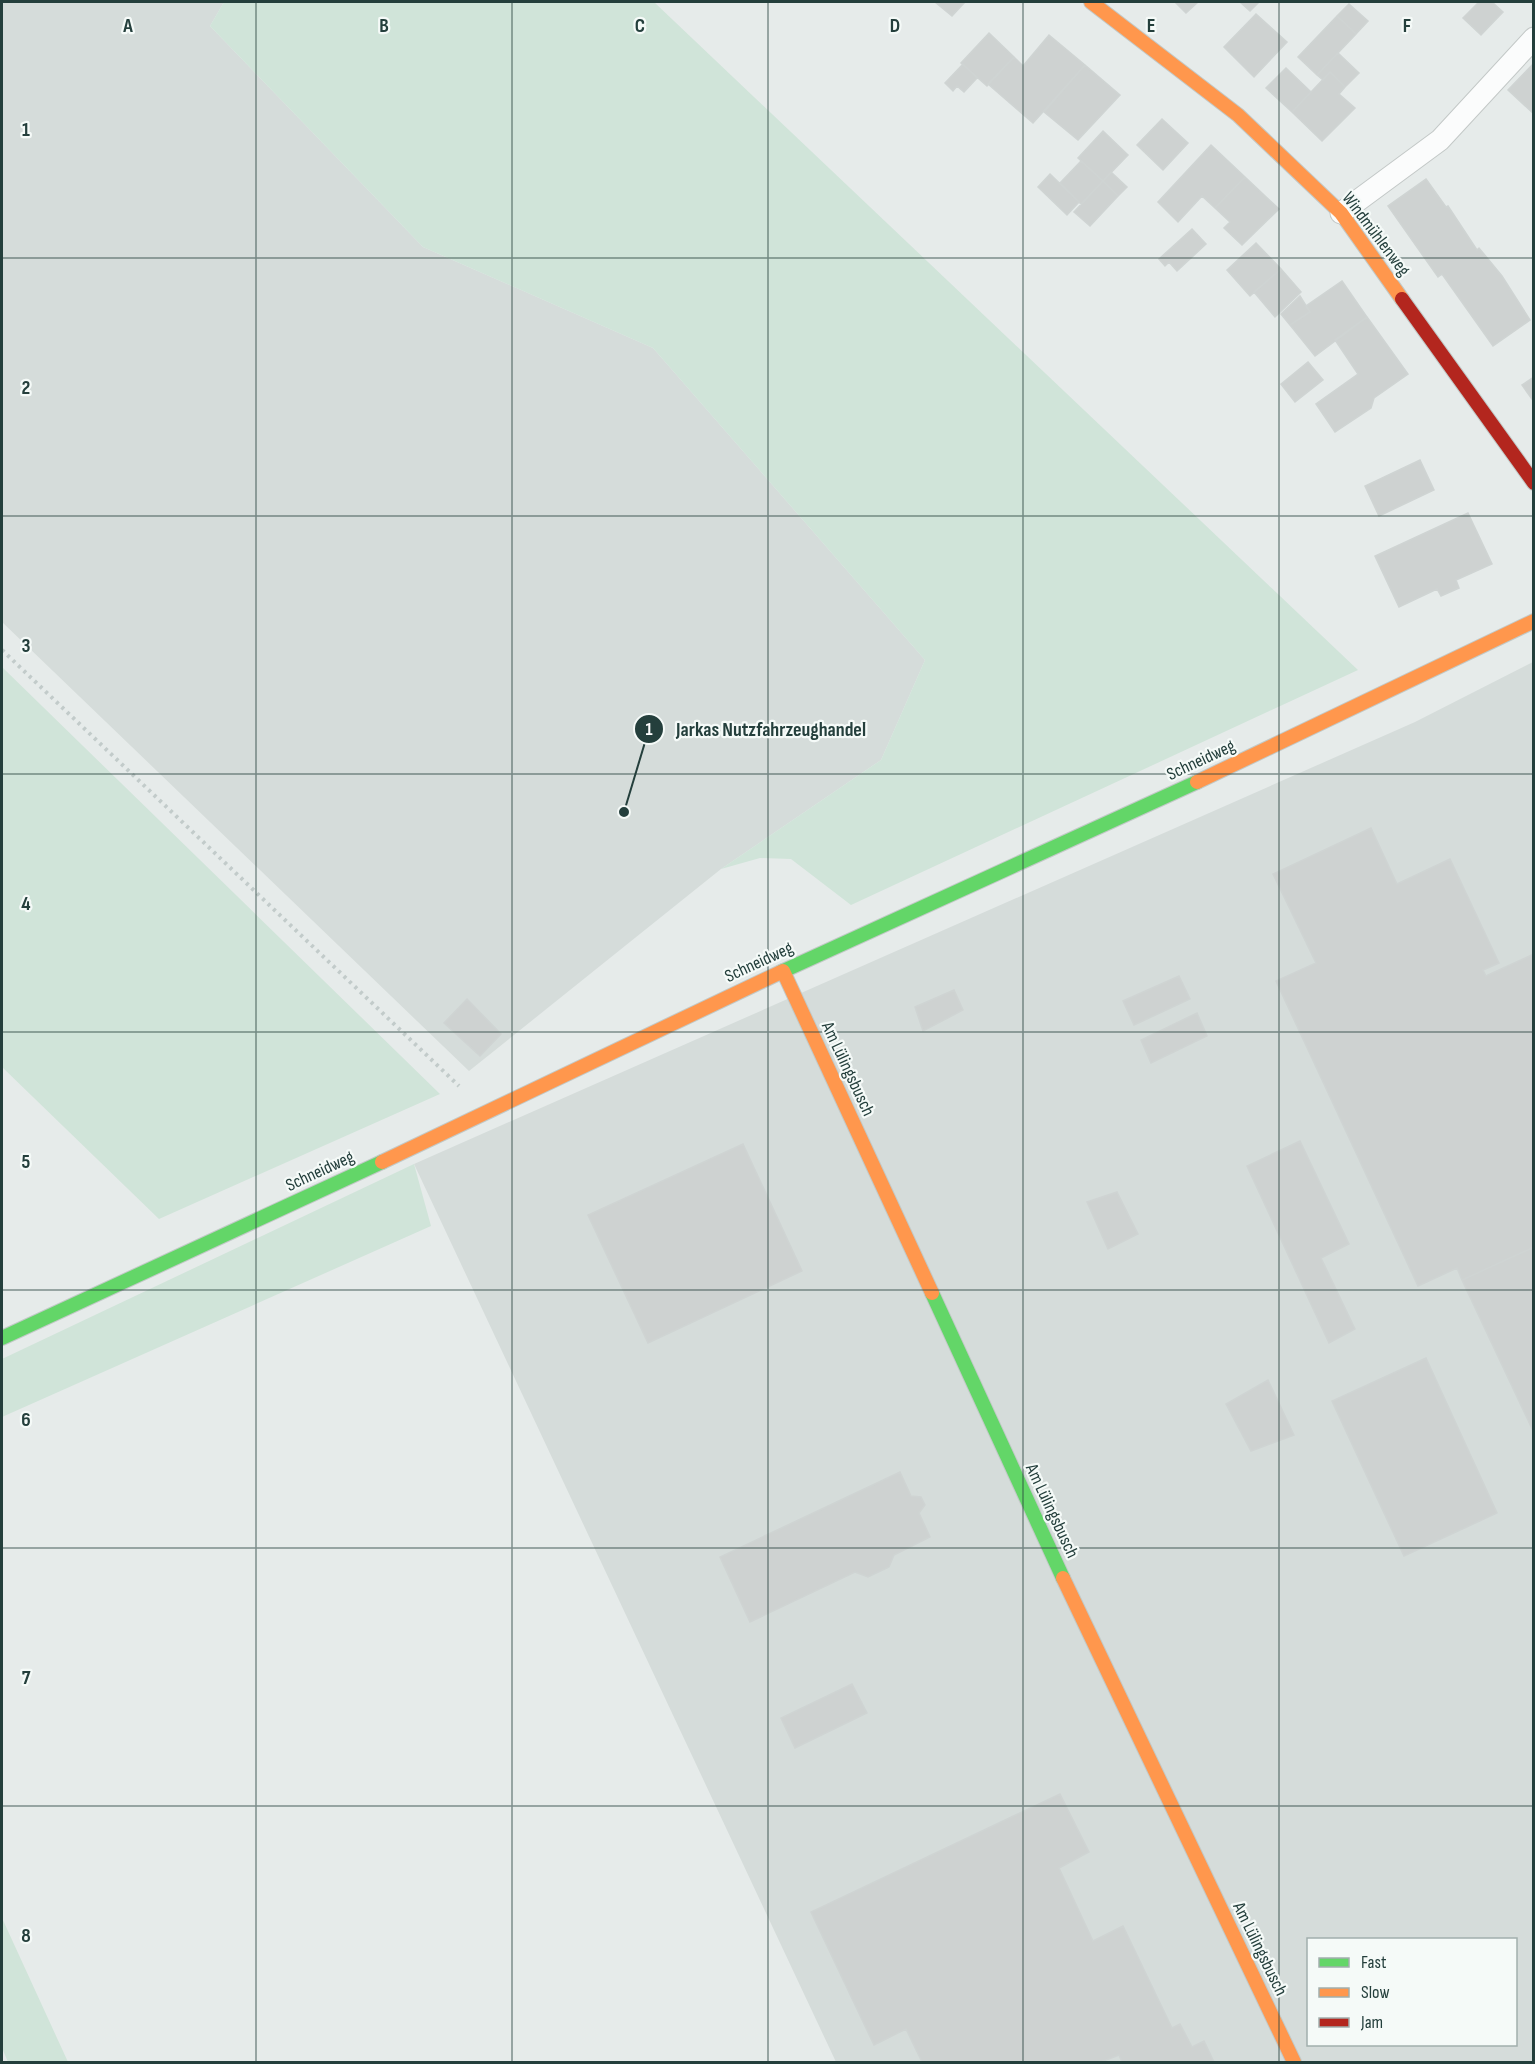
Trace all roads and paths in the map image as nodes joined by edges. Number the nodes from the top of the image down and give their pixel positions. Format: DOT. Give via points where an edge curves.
graph roads {
  1 [pos="1091,2"];
  2 [pos="1533,38"];
  3 [pos="1341,213"];
  4 [pos="1533,483"];
  5 [pos="1533,621"];
  6 [pos="2,650"];
  7 [pos="783,971"];
  8 [pos="477,1118"];
  9 [pos="2,1338"];
  10 [pos="1294,2062"];
  1 -- 3 [label="street, Windmühlenweg" via="1238,116"];
  2 -- 3 [label="lane" via="1440,140"];
  3 -- 4 [label="street, Windmühlenweg"];
  5 -- 7 [label="street, Schneidweg" via="1180,790"];
  6 -- 8 [label="path" via="467,1093"];
  7 -- 8 [label="street, Schneidweg"];
  7 -- 10 [label="street, Am Lülingsbusch" via="1130,1722"];
  8 -- 9 [label="street, Schneidweg"];
}
